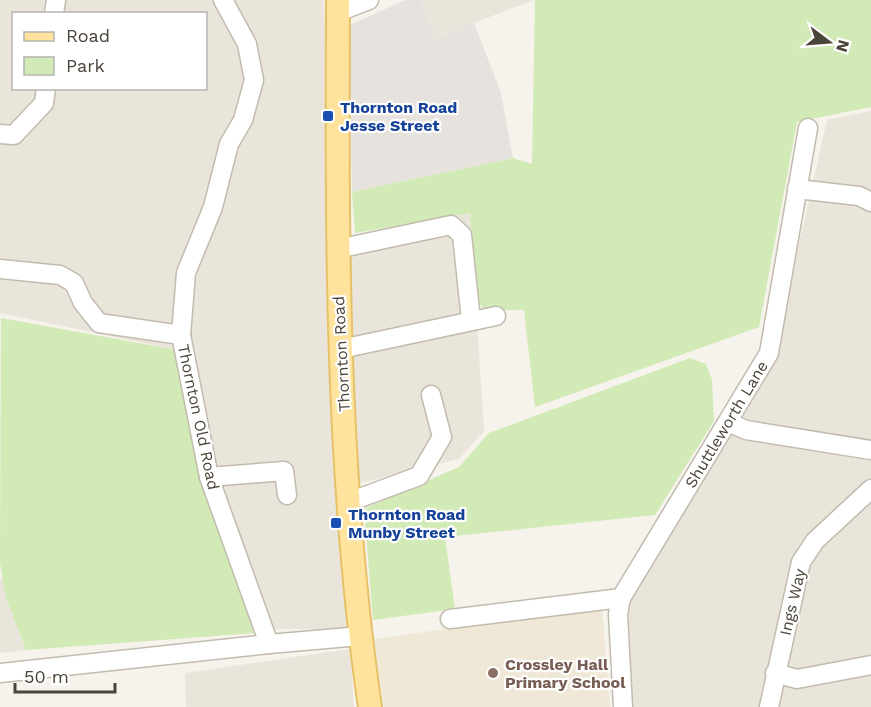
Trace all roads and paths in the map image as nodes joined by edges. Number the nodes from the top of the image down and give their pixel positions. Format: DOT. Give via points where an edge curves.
graph roads {
  1 [pos="223,0"];
  2 [pos="369,0"];
  3 [pos="338,6"];
  4 [pos="46,90"];
  5 [pos="808,128"];
  6 [pos="0,134"];
  7 [pos="797,189"];
  8 [pos="871,202"];
  9 [pos="337,249"];
  10 [pos="0,269"];
  11 [pos="496,316"];
  12 [pos="471,320"];
  13 [pos="181,335"];
  14 [pos="341,349"];
  15 [pos="431,395"];
  16 [pos="728,422"];
  17 [pos="871,450"];
  18 [pos="209,477"];
  19 [pos="871,489"];
  20 [pos="287,495"];
  21 [pos="349,502"];
  22 [pos="621,598"];
  23 [pos="450,620"];
  24 [pos="360,636"];
  25 [pos="269,644"];
  26 [pos="871,665"];
  27 [pos="0,673"];
  28 [pos="776,674"];
  29 [pos="370,707"];
  30 [pos="623,707"];
  31 [pos="769,707"];
  1 -- 13 [label="street, Thornton Old Road" via="247,44 254,80 243,120 229,144 213,207 186,273"];
  2 -- 3 [label="street"];
  3 -- 9 [label="main road, Thornton Road"];
  4 -- 6 [label="street" via="44,103 14,135"];
  5 -- 7 [label="street, Shuttleworth Lane"];
  7 -- 8 [label="street" via="859,196"];
  7 -- 16 [label="street, Shuttleworth Lane" via="769,352"];
  9 -- 12 [label="street" via="451,225 462,235"];
  9 -- 14 [label="main road, Thornton Road"];
  10 -- 13 [label="street" via="60,275 74,283 99,323"];
  11 -- 12 [label="street"];
  12 -- 14 [label="street"];
  13 -- 18 [label="street, Thornton Old Road"];
  14 -- 21 [label="main road, Thornton Road"];
  15 -- 21 [label="street" via="442,437 419,476"];
  16 -- 17 [label="street" via="746,430"];
  16 -- 22 [label="street, Shuttleworth Lane"];
  18 -- 20 [label="street" via="284,471"];
  18 -- 25 [label="street, Thornton Old Road"];
  19 -- 28 [label="street, Ings Way" via="814,540 801,562"];
  21 -- 24 [label="main road, Thornton Road"];
  22 -- 23 [label="street"];
  22 -- 30 [label="street, Shuttleworth Lane" via="618,614"];
  24 -- 25 [label="street"];
  24 -- 29 [label="main road, Thornton Road"];
  25 -- 27 [label="street"];
  26 -- 28 [label="street" via="797,679"];
  28 -- 31 [label="street, Ings Way"];
}
